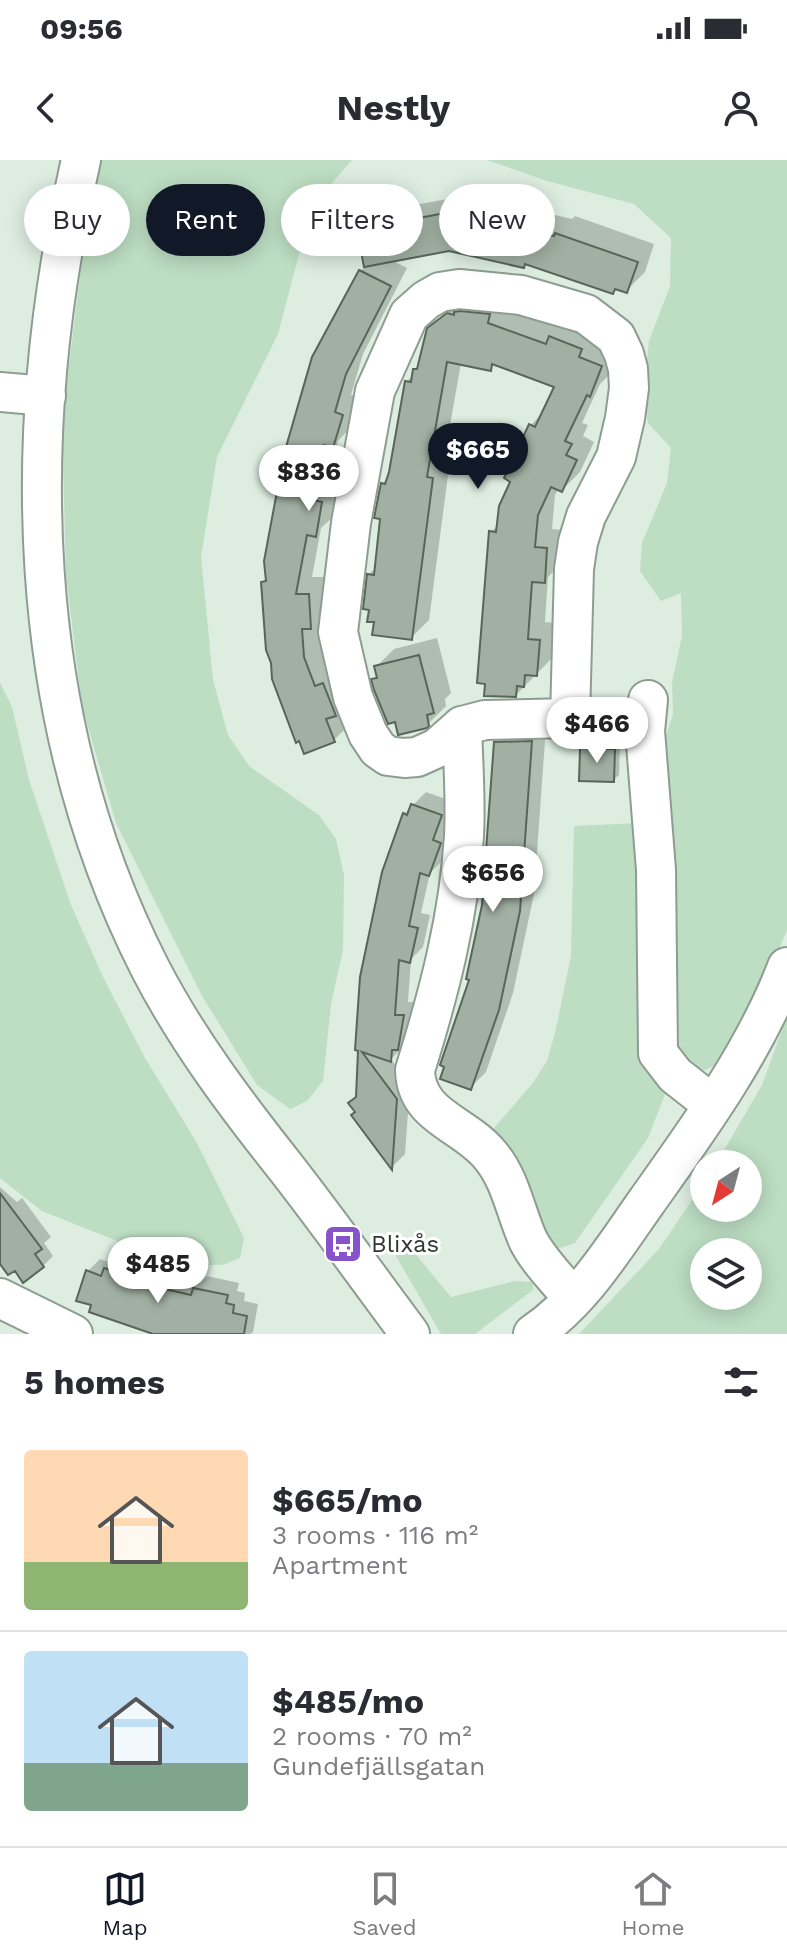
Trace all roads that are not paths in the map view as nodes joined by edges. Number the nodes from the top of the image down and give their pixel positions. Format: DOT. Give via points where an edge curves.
graph roads {
  1 [pos="81,160"];
  2 [pos="0,392"];
  3 [pos="46,396"];
  4 [pos="570,718"];
  5 [pos="462,726"];
  6 [pos="785,980"];
  7 [pos="712,1104"];
  8 [pos="0,1298"];
  9 [pos="573,1299"];
  10 [pos="73,1334"];
  11 [pos="410,1334"];
  12 [pos="533,1334"];
  1 -- 3 [label="street" via="57,287"];
  2 -- 3 [label="street"];
  3 -- 11 [label="street" via="43,556 50,646 76,777 110,872 151,968 198,1047"];
  4 -- 5 [label="street" via="485,720"];
  4 -- 5 [label="street" via="578,542 616,457 628,369 616,337 586,314 521,295 459,289 440,292 409,315 375,391 338,632 353,697 378,749 388,756 417,757"];
  4 -- 7 [label="street" via="647,716 658,1053 675,1075"];
  5 -- 9 [label="street" via="460,887 447,958 415,1070 417,1089 429,1107 489,1153 502,1171 529,1240"];
  6 -- 7 [label="street"];
  7 -- 9 [label="street"];
  8 -- 10 [label="street"];
  9 -- 12 [label="street"];
}
